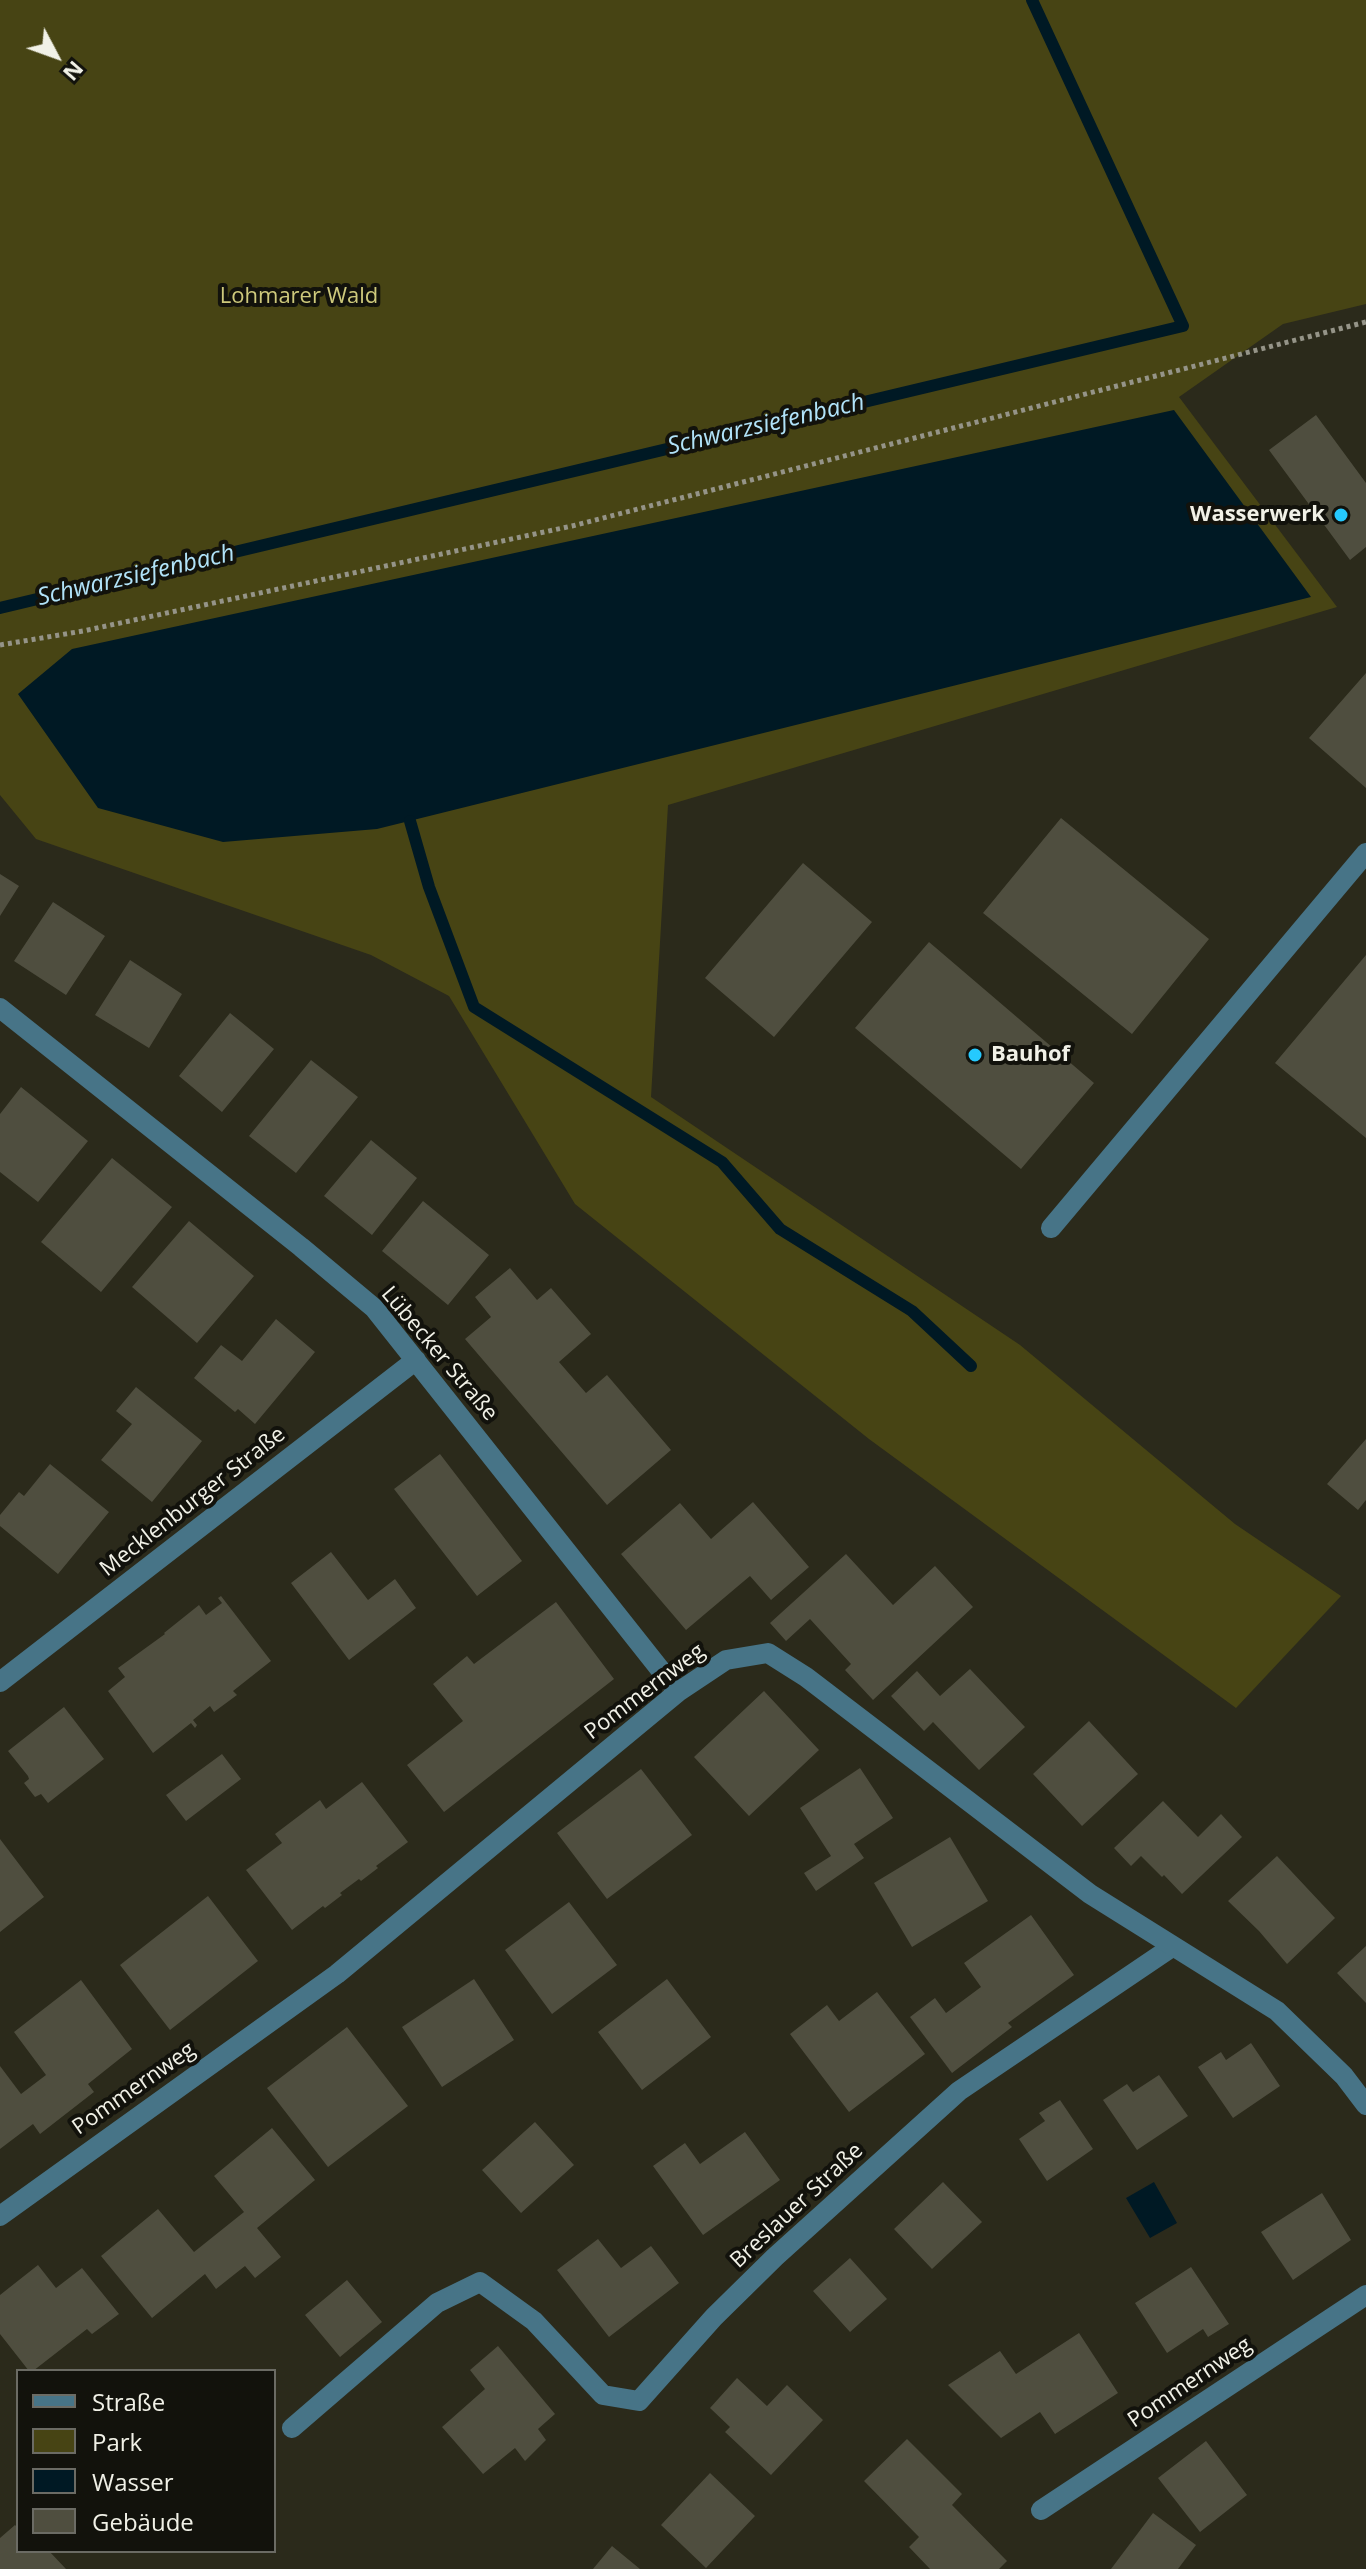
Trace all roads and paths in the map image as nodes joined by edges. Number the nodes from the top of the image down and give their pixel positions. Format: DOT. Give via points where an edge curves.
graph roads {
  1 [pos="1366,322"];
  2 [pos="0,645"];
  3 [pos="1366,853"];
  4 [pos="0,1008"];
  5 [pos="1051,1228"];
  6 [pos="416,1360"];
  7 [pos="0,1682"];
  8 [pos="678,1692"];
  9 [pos="1172,1947"];
  10 [pos="1366,2105"];
  11 [pos="0,2216"];
  12 [pos="1366,2295"];
  13 [pos="292,2428"];
  14 [pos="1041,2510"];
  1 -- 2 [label="path" via="572,526"];
  3 -- 5 [label="street"];
  4 -- 6 [label="street, Lübecker Straße" via="374,1308"];
  6 -- 7 [label="street, Mecklenburger Straße"];
  6 -- 8 [label="street, Lübecker Straße"];
  8 -- 9 [label="street, Pommernweg" via="726,1660 768,1653 1090,1894"];
  8 -- 11 [label="street, Pommernweg" via="337,1974"];
  9 -- 10 [label="street, Pommernweg" via="1277,2011"];
  9 -- 13 [label="street, Breslauer Straße" via="959,2091 775,2257 639,2401 603,2395 534,2321 480,2282 437,2303"];
  12 -- 14 [label="street, Pommernweg"];
}
